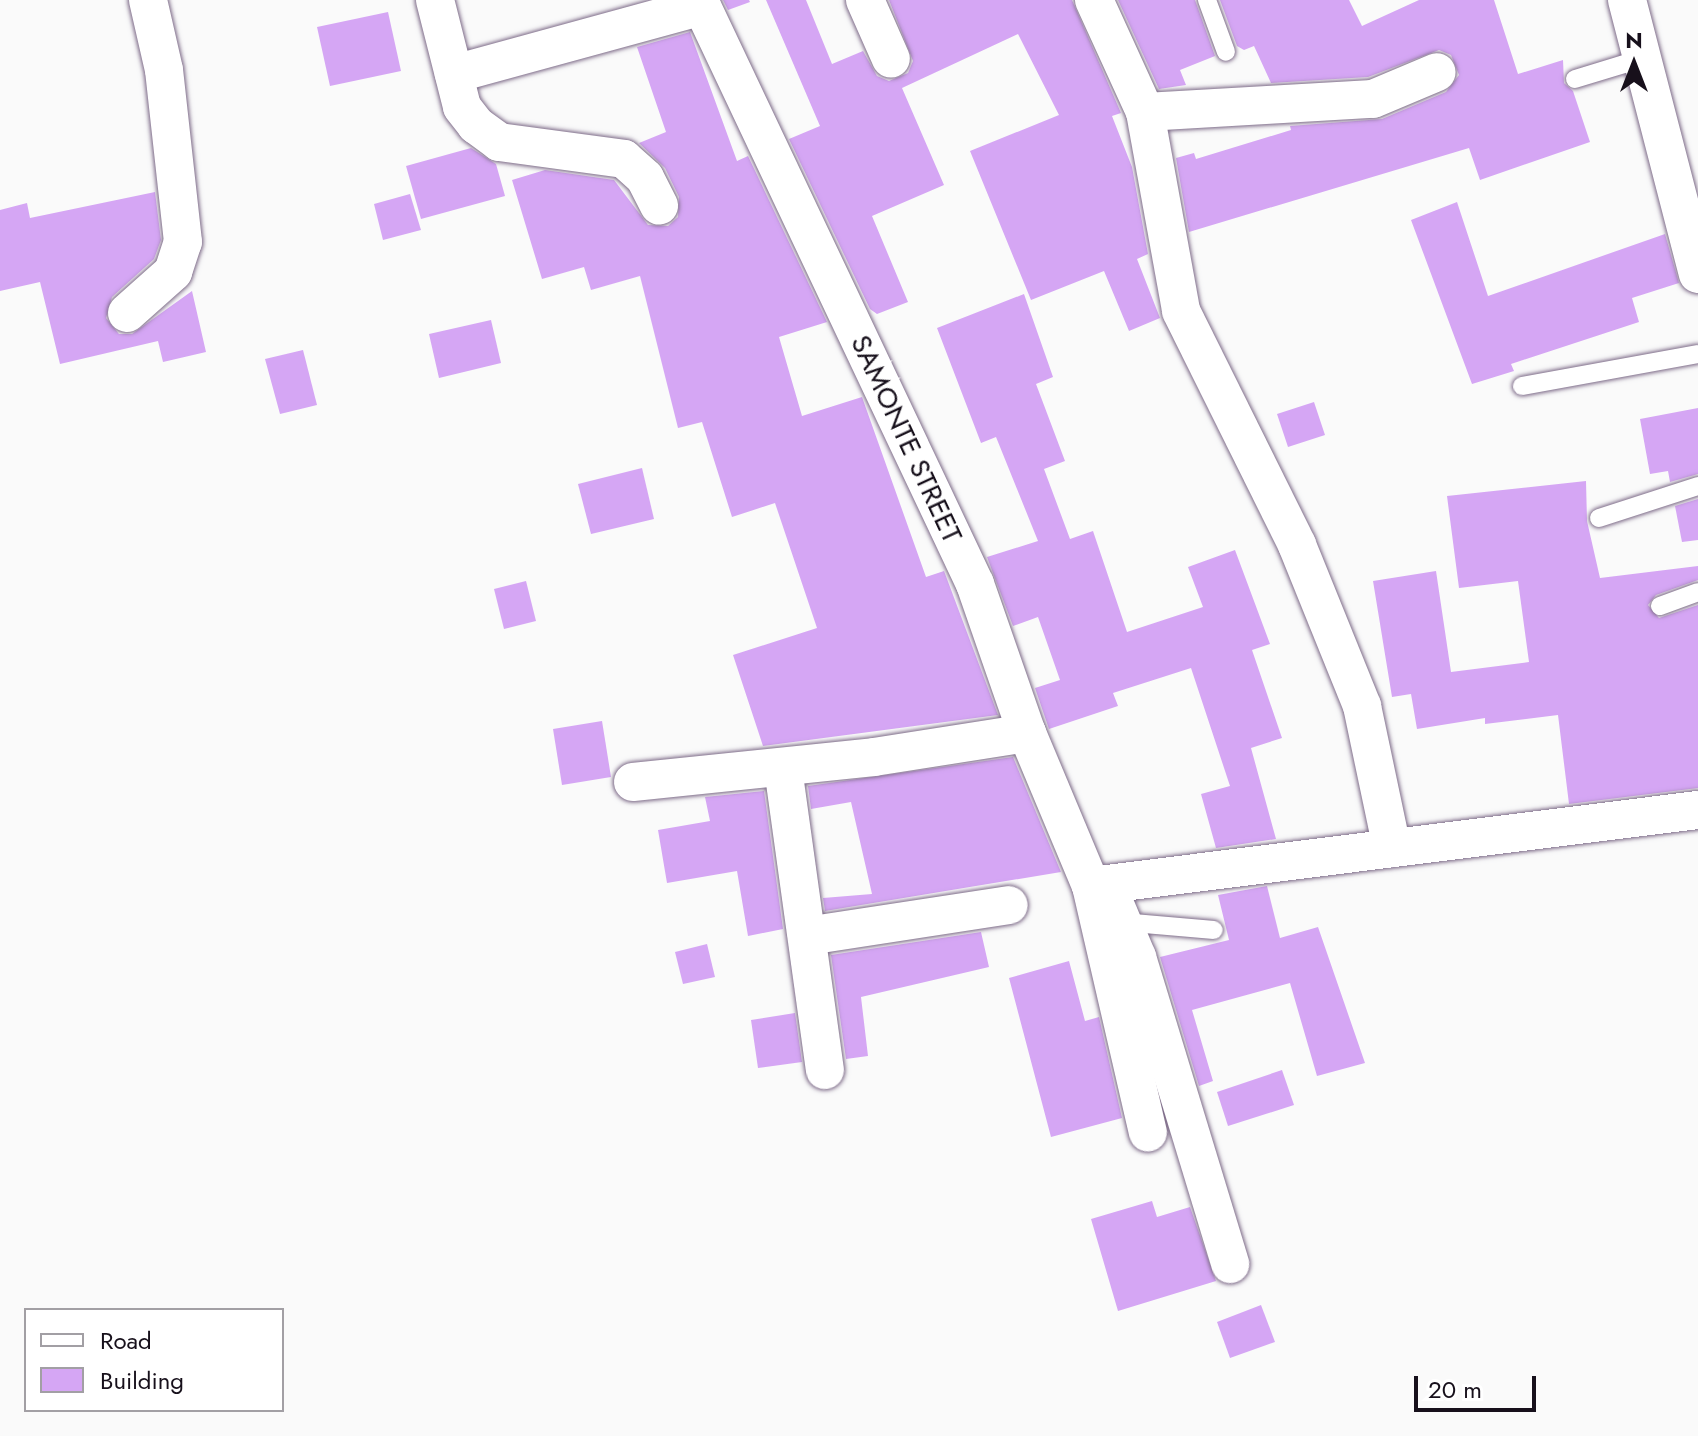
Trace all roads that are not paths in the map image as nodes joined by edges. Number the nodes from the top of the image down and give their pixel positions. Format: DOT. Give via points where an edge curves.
graph roads {
  1 [pos="148,0"];
  2 [pos="435,0"];
  3 [pos="865,0"];
  4 [pos="1207,0"];
  5 [pos="1627,0"];
  6 [pos="701,3"];
  7 [pos="1109,4"];
  8 [pos="1226,52"];
  9 [pos="891,59"];
  10 [pos="1641,59"];
  11 [pos="1437,72"];
  12 [pos="454,74"];
  13 [pos="1575,79"];
  14 [pos="1145,112"];
  15 [pos="659,206"];
  16 [pos="1698,274"];
  17 [pos="127,313"];
  18 [pos="1698,354"];
  19 [pos="1522,386"];
  20 [pos="1698,486"];
  21 [pos="1599,518"];
  22 [pos="1698,592"];
  23 [pos="1660,606"];
  24 [pos="1027,733"];
  25 [pos="783,768"];
  26 [pos="633,782"];
  27 [pos="1698,810"];
  28 [pos="1392,848"];
  29 [pos="1099,885"];
  30 [pos="1009,905"];
  31 [pos="1122,922"];
  32 [pos="1214,930"];
  33 [pos="807,936"];
  34 [pos="825,1070"];
  35 [pos="1148,1132"];
  36 [pos="1230,1264"];
  1 -- 17 [label="street" via="164,70 183,242 173,272"];
  2 -- 12 [label="street"];
  3 -- 9 [label="street"];
  4 -- 8 [label="lane"];
  5 -- 10 [label="street"];
  6 -- 12 [label="street"];
  6 -- 24 [label="street, SAMONTE STREET" via="975,584"];
  7 -- 14 [label="street"];
  10 -- 13 [label="lane"];
  10 -- 16 [label="street"];
  11 -- 14 [label="street" via="1373,99"];
  12 -- 15 [label="street" via="462,107 499,142 624,159 645,178"];
  14 -- 28 [label="street" via="1181,311 1297,545 1362,706"];
  18 -- 19 [label="lane"];
  20 -- 21 [label="lane"];
  22 -- 23 [label="lane"];
  24 -- 25 [label="street"];
  24 -- 29 [label="street, SAMONTE STREET"];
  25 -- 26 [label="street"];
  25 -- 33 [label="street"];
  27 -- 28 [label="street"];
  28 -- 29 [label="street"];
  29 -- 31 [label="street"];
  29 -- 35 [label="street"];
  30 -- 33 [label="street"];
  31 -- 32 [label="lane"];
  31 -- 36 [label="street"];
  33 -- 34 [label="street"];
}
